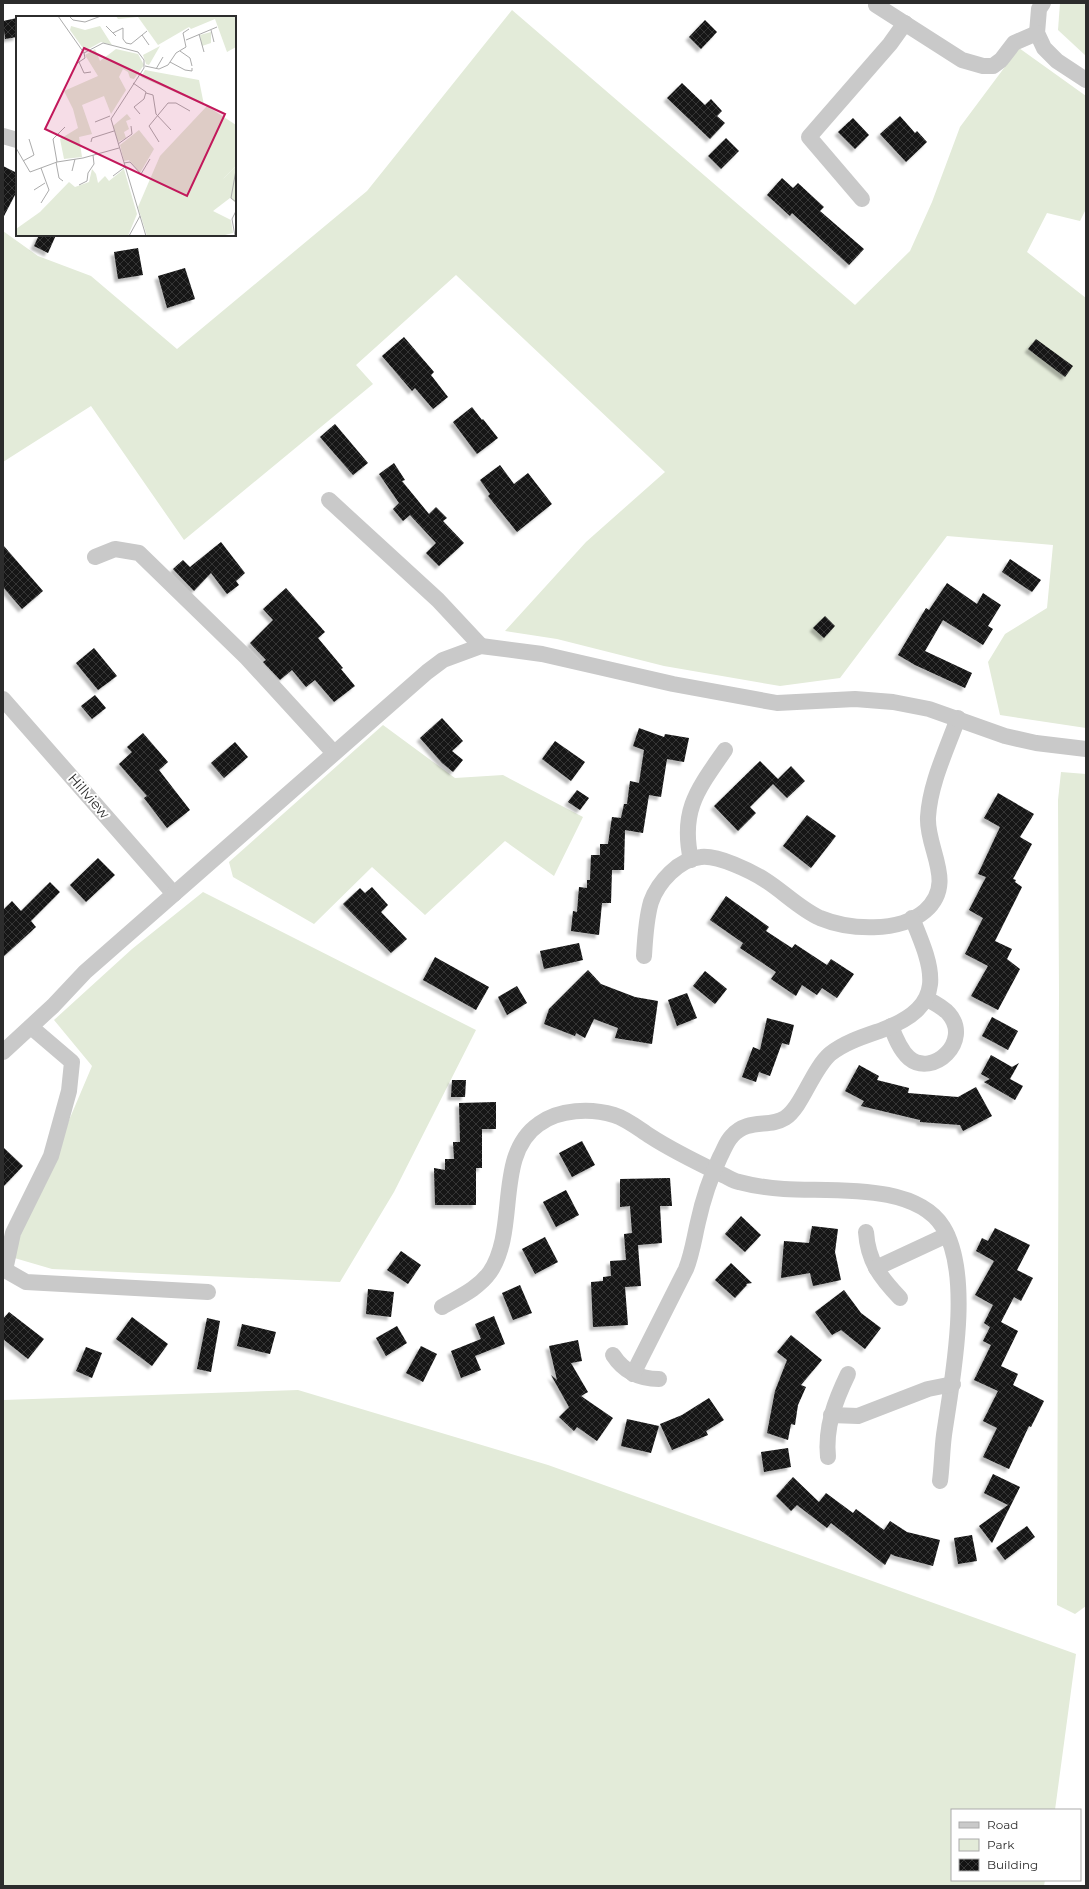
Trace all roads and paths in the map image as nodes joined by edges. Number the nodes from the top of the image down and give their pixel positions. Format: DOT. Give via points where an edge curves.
graph roads {
  1 [pos="1043,3"];
  2 [pos="876,5"];
  3 [pos="906,24"];
  4 [pos="1037,33"];
  5 [pos="1086,80"];
  6 [pos="3,136"];
  7 [pos="16,140"];
  8 [pos="862,199"];
  9 [pos="329,500"];
  10 [pos="96,557"];
  11 [pos="481,646"];
  12 [pos="3,698"];
  13 [pos="958,718"];
  14 [pos="1086,749"];
  15 [pos="725,750"];
  16 [pos="334,753"];
  17 [pos="691,860"];
  18 [pos="174,894"];
  19 [pos="912,918"];
  20 [pos="644,956"];
  21 [pos="927,999"];
  22 [pos="891,1026"];
  23 [pos="30,1027"];
  24 [pos="3,1052"];
  25 [pos="713,1170"];
  26 [pos="866,1232"];
  27 [pos="947,1235"];
  28 [pos="876,1268"];
  29 [pos="208,1292"];
  30 [pos="900,1298"];
  31 [pos="442,1307"];
  32 [pos="613,1355"];
  33 [pos="633,1374"];
  34 [pos="848,1374"];
  35 [pos="658,1379"];
  36 [pos="953,1384"];
  37 [pos="831,1415"];
  38 [pos="828,1457"];
  39 [pos="940,1481"];
  1 -- 4 [label="street" via="1039,9"];
  2 -- 3 [label="street"];
  3 -- 4 [label="street" via="962,60 983,66 993,66 1014,43"];
  3 -- 8 [label="street" via="809,137"];
  4 -- 5 [label="street" via="1044,48"];
  6 -- 7 [label="street"];
  9 -- 11 [label="street" via="438,600"];
  10 -- 16 [label="street" via="115,549 139,554 247,658"];
  11 -- 13 [label="street" via="542,654 673,684 778,703 878,700 928,709"];
  11 -- 16 [label="street" via="443,660"];
  12 -- 18 [label="street, Hillview"];
  13 -- 14 [label="street" via="1005,736"];
  13 -- 19 [label="street" via="941,765 928,818 941,878 936,895 925,911"];
  15 -- 17 [label="street" via="702,782 690,810 687,833"];
  16 -- 18 [label="street"];
  17 -- 19 [label="street" via="701,856 735,865 765,880 804,909 834,923 870,928 890,926"];
  17 -- 20 [label="street" via="666,878 652,901 648,914"];
  18 -- 23 [label="street" via="85,972"];
  19 -- 21 [label="street" via="926,950 929,966 930,990"];
  21 -- 22 [label="street" via="916,1011"];
  21 -- 22 [label="street" via="944,1009 956,1026 957,1034 949,1053 927,1063 910,1059 898,1044"];
  22 -- 25 [label="street" via="858,1038 830,1054 812,1077 794,1110 776,1122 753,1124 741,1129 724,1147"];
  23 -- 24 [label="street"];
  23 -- 29 [label="street" via="72,1062 70,1091 51,1156 13,1233 5,1270 26,1282"];
  25 -- 27 [label="street" via="736,1181 758,1187 870,1192 898,1198 916,1204 930,1213 943,1226"];
  25 -- 31 [label="street" via="616,1116 597,1112 577,1112 560,1114 540,1123 527,1135 516,1155 511,1174 504,1237 490,1273 479,1285"];
  25 -- 33 [label="street" via="686,1269"];
  26 -- 28 [label="street" via="867,1248"];
  27 -- 28 [label="street"];
  27 -- 36 [label="street" via="956,1263 958,1291"];
  28 -- 30 [label="street"];
  32 -- 33 [label="street" via="620,1365"];
  33 -- 35 [label="street" via="645,1379"];
  34 -- 37 [label="street"];
  36 -- 37 [label="street" via="928,1389 858,1416"];
  36 -- 39 [label="street" via="943,1438"];
  37 -- 38 [label="street" via="826,1441"];
}
